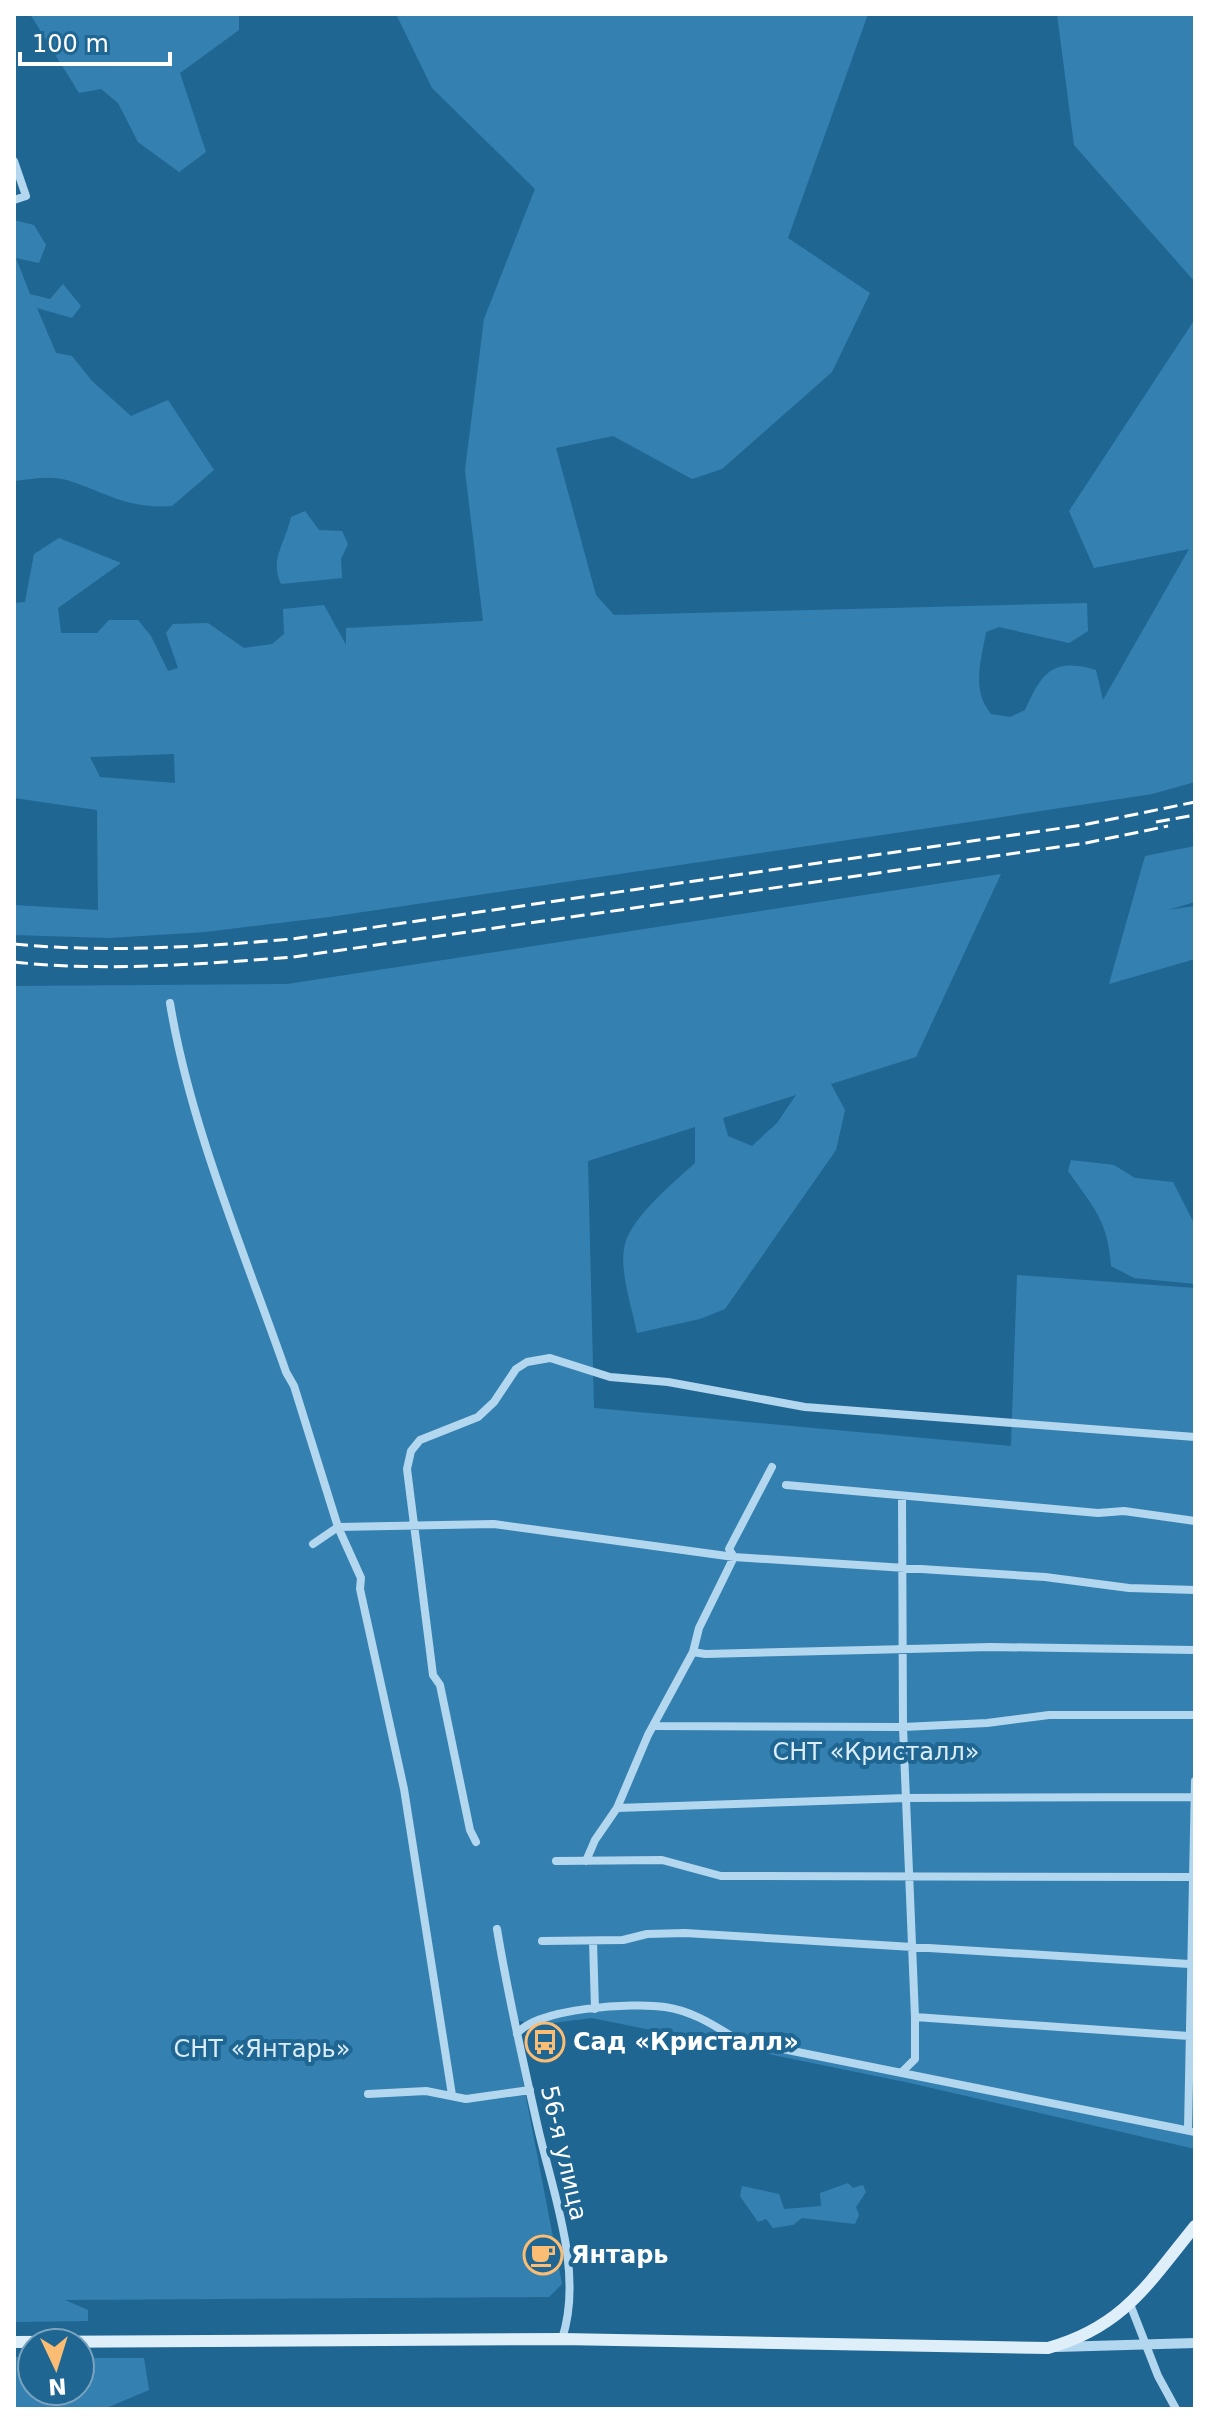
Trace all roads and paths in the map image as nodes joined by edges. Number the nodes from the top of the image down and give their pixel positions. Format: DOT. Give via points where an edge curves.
graph roads {
  1 [pos="14,161"];
  2 [pos="14,200"];
  3 [pos="170,1003"];
  4 [pos="1195,1437"];
  5 [pos="772,1467"];
  6 [pos="786,1485"];
  7 [pos="902,1496"];
  8 [pos="1195,1521"];
  9 [pos="415,1525"];
  10 [pos="338,1527"];
  11 [pos="313,1544"];
  12 [pos="734,1557"];
  13 [pos="900,1567"];
  14 [pos="1195,1590"];
  15 [pos="902,1650"];
  16 [pos="1195,1650"];
  17 [pos="693,1652"];
  18 [pos="1195,1715"];
  19 [pos="656,1726"];
  20 [pos="903,1727"];
  21 [pos="1195,1781"];
  22 [pos="1194,1797"];
  23 [pos="906,1798"];
  24 [pos="617,1808"];
  25 [pos="476,1842"];
  26 [pos="556,1861"];
  27 [pos="586,1861"];
  28 [pos="908,1874"];
  29 [pos="1192,1877"];
  30 [pos="497,1929"];
  31 [pos="542,1941"];
  32 [pos="593,1941"];
  33 [pos="911,1946"];
  34 [pos="1189,1964"];
  35 [pos="595,2009"];
  36 [pos="915,2017"];
  37 [pos="517,2034"];
  38 [pos="1189,2036"];
  39 [pos="901,2072"];
  40 [pos="530,2090"];
  41 [pos="368,2094"];
  42 [pos="452,2095"];
  43 [pos="1192,2130"];
  44 [pos="1195,2226"];
  45 [pos="1130,2304"];
  46 [pos="562,2339"];
  47 [pos="14,2342"];
  48 [pos="1195,2343"];
  49 [pos="1144,2344"];
  50 [pos="1048,2348"];
  51 [pos="1176,2409"];
  1 -- 2 [label="street" via="26,196"];
  3 -- 10 [label="street" via="196,1109"];
  4 -- 9 [label="street" via="805,1407 610,1377 550,1358 516,1369 478,1417 420,1440 411,1451 406,1484"];
  5 -- 12 [label="street" via="729,1549"];
  6 -- 7 [label="street"];
  7 -- 8 [label="street"];
  7 -- 13 [label="street"];
  9 -- 10 [label="street"];
  9 -- 12 [label="street" via="494,1524"];
  9 -- 25 [label="street" via="433,1675 440,1685"];
  10 -- 11 [label="street"];
  10 -- 42 [label="street" via="361,1578 395,1745"];
  12 -- 13 [label="street"];
  12 -- 17 [label="street" via="699,1628"];
  13 -- 14 [label="street"];
  13 -- 15 [label="street"];
  15 -- 16 [label="street"];
  15 -- 17 [label="street"];
  15 -- 20 [label="street"];
  17 -- 19 [label="street"];
  18 -- 20 [label="street" via="1049,1715"];
  19 -- 20 [label="street"];
  19 -- 24 [label="street"];
  20 -- 23 [label="street"];
  21 -- 22 [label="street"];
  22 -- 23 [label="street"];
  22 -- 29 [label="street"];
  23 -- 24 [label="street"];
  23 -- 28 [label="street"];
  24 -- 27 [label="street"];
  26 -- 27 [label="street"];
  27 -- 28 [label="street" via="662,1860 721,1876"];
  28 -- 29 [label="street"];
  28 -- 33 [label="street"];
  29 -- 34 [label="street"];
  30 -- 37 [label="street, 56-я улица"];
  31 -- 32 [label="street"];
  32 -- 33 [label="street" via="685,1933"];
  32 -- 35 [label="street"];
  33 -- 34 [label="street"];
  33 -- 36 [label="street"];
  34 -- 38 [label="street"];
  35 -- 37 [label="street" via="533,2021"];
  35 -- 39 [label="street" via="664,2006 698,2016 738,2040"];
  36 -- 38 [label="street"];
  36 -- 39 [label="street" via="915,2059"];
  37 -- 40 [label="street, 56-я улица"];
  38 -- 43 [label="street"];
  39 -- 43 [label="street"];
  40 -- 42 [label="street" via="466,2099"];
  40 -- 46 [label="street, 56-я улица" via="568,2263 571,2313"];
  41 -- 42 [label="street"];
  44 -- 45 [label="main road"];
  45 -- 49 [label="street"];
  45 -- 50 [label="main road" via="1108,2323"];
  46 -- 47 [label="main road"];
  46 -- 50 [label="main road"];
  48 -- 49 [label="street"];
  49 -- 50 [label="street"];
  49 -- 51 [label="street"];
}
